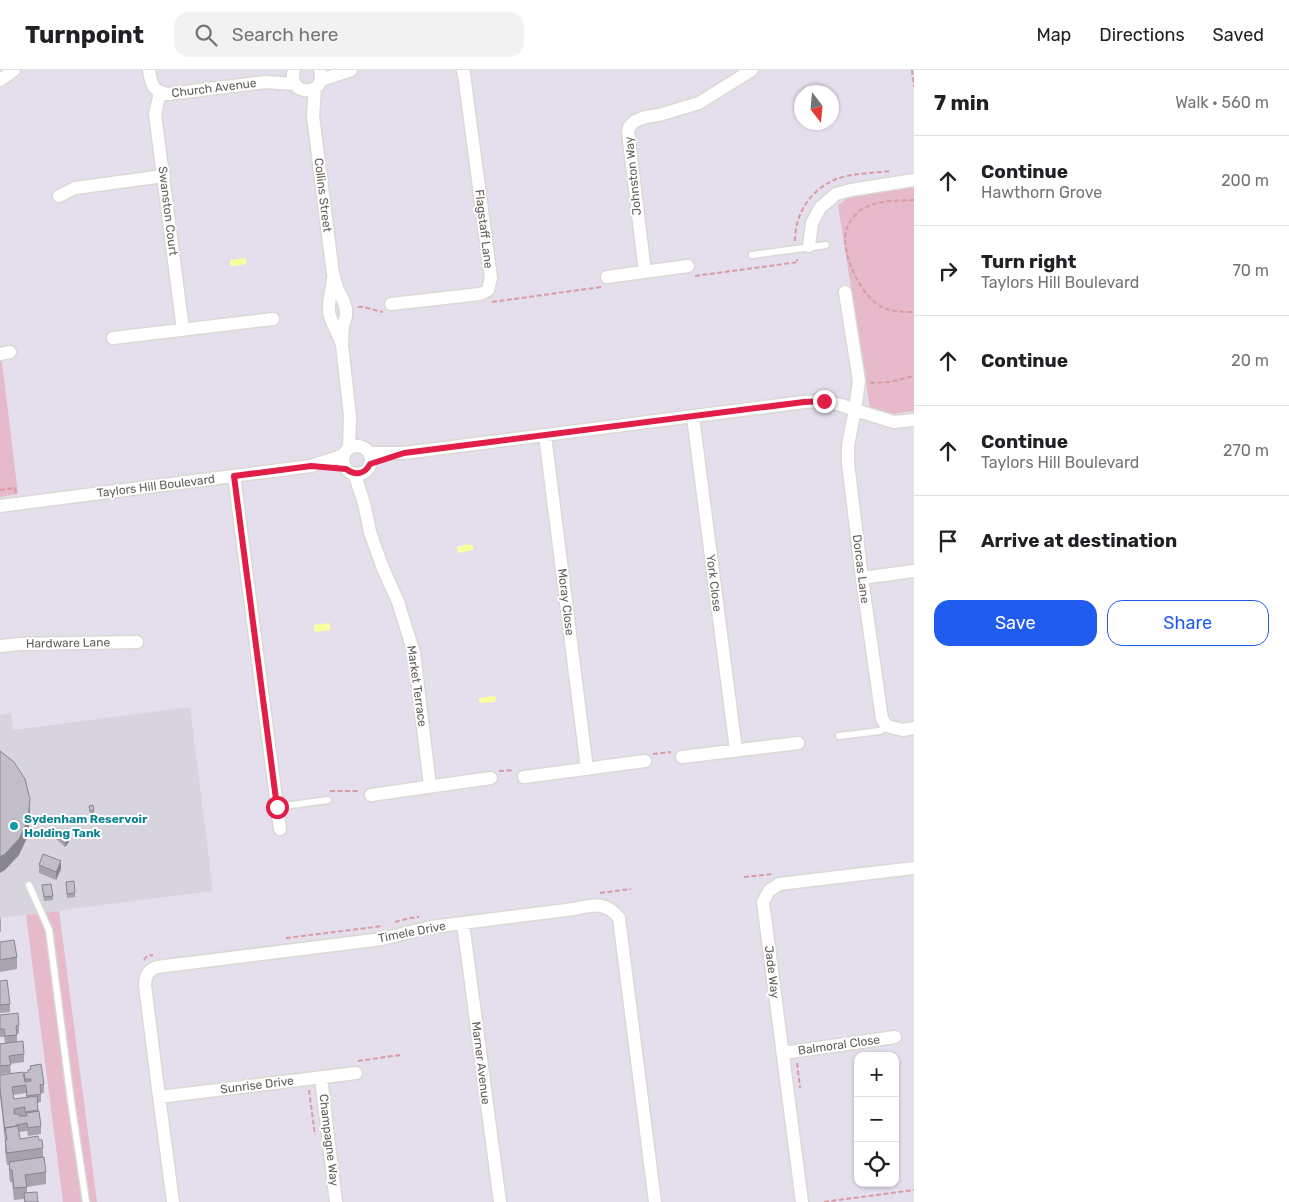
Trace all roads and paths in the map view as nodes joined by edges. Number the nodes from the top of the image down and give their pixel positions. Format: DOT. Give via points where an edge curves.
graph roads {
  1 [pos="14,70"];
  2 [pos="149,70"];
  3 [pos="352,70"];
  4 [pos="463,70"];
  5 [pos="752,70"];
  6 [pos="912,70"];
  7 [pos="306,79"];
  8 [pos="0,80"];
  9 [pos="914,87"];
  10 [pos="160,93"];
  11 [pos="164,176"];
  12 [pos="914,180"];
  13 [pos="59,196"];
  14 [pos="914,201"];
  15 [pos="826,245"];
  16 [pos="809,246"];
  17 [pos="752,255"];
  18 [pos="688,266"];
  19 [pos="645,272"];
  20 [pos="607,277"];
  21 [pos="845,292"];
  22 [pos="391,304"];
  23 [pos="914,312"];
  24 [pos="273,320"];
  25 [pos="183,330"];
  26 [pos="112,338"];
  27 [pos="914,376"];
  28 [pos="858,383"];
  29 [pos="855,410"];
  30 [pos="693,416"];
  31 [pos="914,420"];
  32 [pos="545,435"];
  33 [pos="357,460"];
  34 [pos="234,476"];
  35 [pos="0,506"];
  36 [pos="914,571"];
  37 [pos="862,578"];
  38 [pos="137,642"];
  39 [pos="0,646"];
  40 [pos="887,726"];
  41 [pos="914,728"];
  42 [pos="839,736"];
  43 [pos="798,743"];
  44 [pos="736,750"];
  45 [pos="682,757"];
  46 [pos="647,758"];
  47 [pos="587,768"];
  48 [pos="524,776"];
  49 [pos="491,778"];
  50 [pos="430,786"];
  51 [pos="371,795"];
  52 [pos="325,801"];
  53 [pos="277,807"];
  54 [pos="280,829"];
  55 [pos="914,868"];
  56 [pos="778,873"];
  57 [pos="744,878"];
  58 [pos="29,885"];
  59 [pos="463,923"];
  60 [pos="895,1037"];
  61 [pos="796,1051"];
  62 [pos="782,1053"];
  63 [pos="356,1073"];
  64 [pos="321,1078"];
  65 [pos="800,1089"];
  66 [pos="159,1097"];
  67 [pos="914,1190"];
  68 [pos="86,1202"];
  69 [pos="173,1202"];
  70 [pos="336,1202"];
  71 [pos="500,1202"];
  72 [pos="655,1202"];
  73 [pos="802,1202"];
  74 [pos="824,1202"];
  1 -- 8 [label="street"];
  2 -- 10 [label="street, Church Avenue" via="152,85"];
  3 -- 7 [label="street, Church Avenue"];
  4 -- 22 [label="street, Flagstaff Lane" via="491,278 488,290 480,294"];
  5 -- 19 [label="street, Johnston Way" via="699,103 636,121 629,127"];
  6 -- 9 [label="path"];
  7 -- 10 [label="street, Church Avenue"];
  7 -- 33 [label="street, Collins Street" via="333,274 329,312 342,345"];
  10 -- 11 [label="street, Swanston Court" via="155,114"];
  11 -- 13 [label="street" via="74,188"];
  11 -- 25 [label="street, Swanston Court"];
  12 -- 16 [label="street" via="836,194 820,208 812,223"];
  14 -- 23 [label="path" via="886,201 862,209 854,216 846,232 854,273 870,298 897,312"];
  15 -- 16 [label="lane"];
  16 -- 17 [label="lane"];
  18 -- 19 [label="street"];
  19 -- 20 [label="street"];
  21 -- 28 [label="street, Dorcas Lane"];
  24 -- 25 [label="street"];
  25 -- 26 [label="street"];
  27 -- 28 [label="path" via="876,384"];
  28 -- 29 [label="street, Dorcas Lane"];
  29 -- 30 [label="street, Taylors Hill Boulevard" via="824,401"];
  29 -- 31 [label="street, Taylors Hill Boulevard" via="894,422"];
  29 -- 37 [label="street, Dorcas Lane" via="848,462"];
  30 -- 32 [label="street, Taylors Hill Boulevard"];
  30 -- 44 [label="street, York Close"];
  32 -- 33 [label="street, Taylors Hill Boulevard"];
  32 -- 47 [label="street, Moray Close"];
  33 -- 34 [label="street, Taylors Hill Boulevard"];
  33 -- 50 [label="street, Market Terrace" via="370,532 414,653"];
  34 -- 35 [label="street, Taylors Hill Boulevard"];
  34 -- 53 [label="street"];
  36 -- 37 [label="street"];
  37 -- 40 [label="street, Dorcas Lane" via="882,719"];
  38 -- 39 [label="street, Hardware Lane"];
  40 -- 41 [label="street" via="903,730"];
  40 -- 42 [label="lane" via="880,731"];
  43 -- 44 [label="street"];
  44 -- 45 [label="street"];
  45 -- 46 [label="path" via="681,751"];
  46 -- 47 [label="street"];
  47 -- 48 [label="street"];
  49 -- 50 [label="street"];
  50 -- 51 [label="street"];
  51 -- 52 [label="path" via="370,790 320,793"];
  52 -- 53 [label="lane"];
  53 -- 54 [label="street"];
  55 -- 62 [label="street, Jade Way" via="779,884 769,891 763,902"];
  56 -- 57 [label="path"];
  58 -- 68 [label="lane" via="49,930"];
  59 -- 66 [label="street, Timele Drive" via="382,938 152,969 147,974 145,985"];
  59 -- 71 [label="street, Marner Avenue"];
  59 -- 72 [label="street, Timele Drive" via="594,905 613,910 619,918"];
  60 -- 61 [label="street, Balmoral Close"];
  61 -- 62 [label="street, Balmoral Close"];
  61 -- 65 [label="path"];
  62 -- 73 [label="street, Jade Way"];
  63 -- 64 [label="street, Sunrise Drive"];
  64 -- 66 [label="street, Sunrise Drive"];
  64 -- 70 [label="street, Champagne Way"];
  66 -- 69 [label="street, Timele Drive"];
  67 -- 74 [label="path"];
}
